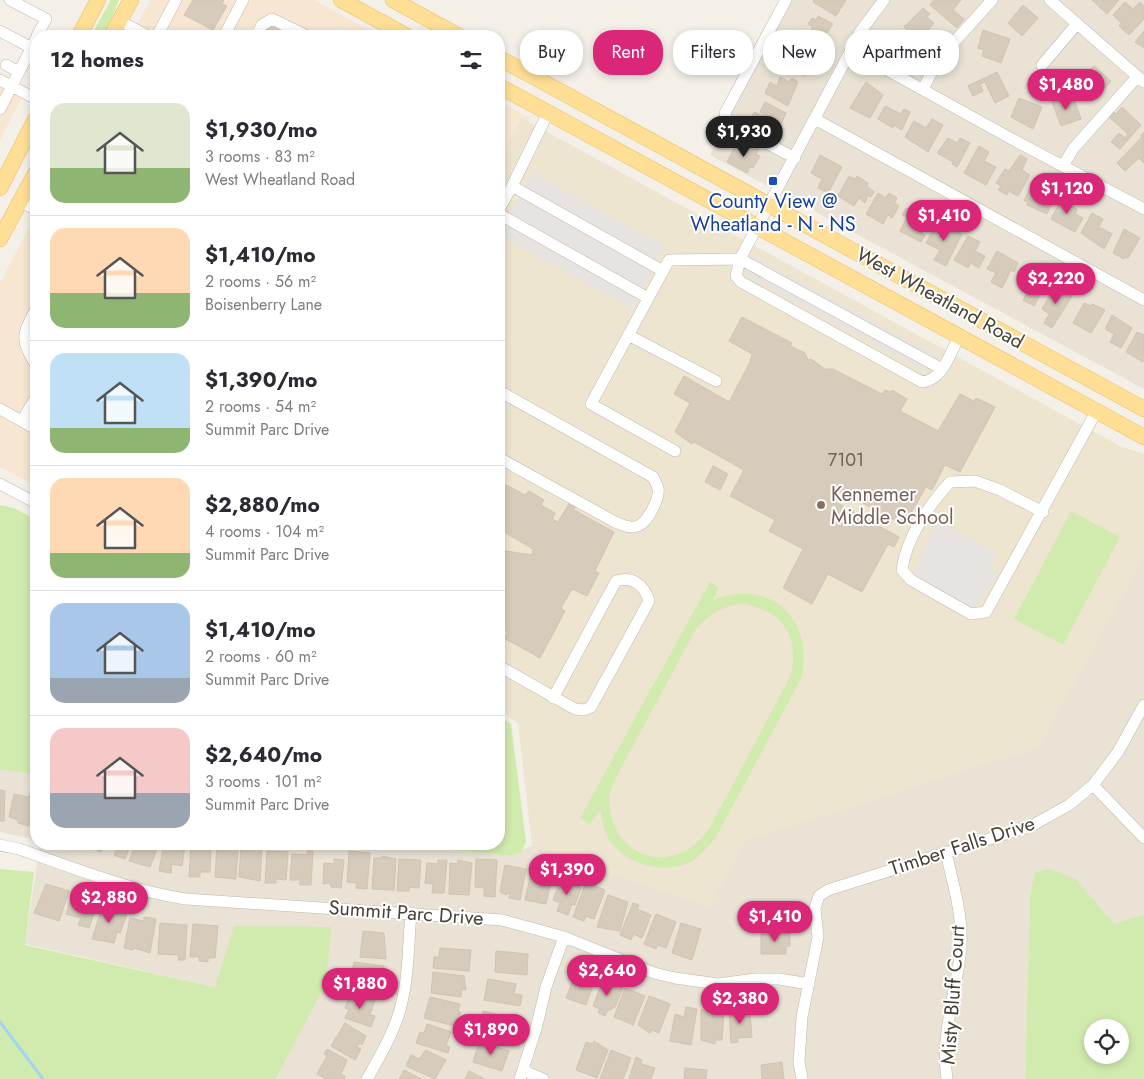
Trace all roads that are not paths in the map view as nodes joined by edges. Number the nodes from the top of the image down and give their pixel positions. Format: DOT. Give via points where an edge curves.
graph roads {
  1 [pos="10,0"];
  2 [pos="98,0"];
  3 [pos="131,0"];
  4 [pos="176,0"];
  5 [pos="243,0"];
  6 [pos="341,0"];
  7 [pos="393,0"];
  8 [pos="786,0"];
  9 [pos="884,0"];
  10 [pos="992,0"];
  11 [pos="1050,0"];
  12 [pos="408,8"];
  13 [pos="120,21"];
  14 [pos="1076,24"];
  15 [pos="41,30"];
  16 [pos="82,30"];
  17 [pos="115,30"];
  18 [pos="137,30"];
  19 [pos="159,30"];
  20 [pos="227,30"];
  21 [pos="259,30"];
  22 [pos="295,30"];
  23 [pos="391,30"];
  24 [pos="400,30"];
  25 [pos="449,30"];
  26 [pos="862,30"];
  27 [pos="0,31"];
  28 [pos="30,40"];
  29 [pos="30,51"];
  30 [pos="505,61"];
  31 [pos="845,62"];
  32 [pos="6,65"];
  33 [pos="1042,65"];
  34 [pos="19,72"];
  35 [pos="897,75"];
  36 [pos="1141,79"];
  37 [pos="0,80"];
  38 [pos="12,86"];
  39 [pos="505,89"];
  40 [pos="923,89"];
  41 [pos="558,90"];
  42 [pos="30,96"];
  43 [pos="0,109"];
  44 [pos="548,113"];
  45 [pos="815,119"];
  46 [pos="30,130"];
  47 [pos="795,158"];
  48 [pos="1063,166"];
  49 [pos="30,183"];
  50 [pos="512,186"];
  51 [pos="0,188"];
  52 [pos="505,198"];
  53 [pos="20,201"];
  54 [pos="770,205"];
  55 [pos="30,207"];
  56 [pos="1144,209"];
  57 [pos="505,217"];
  58 [pos="757,227"];
  59 [pos="0,239"];
  60 [pos="740,259"];
  61 [pos="663,271"];
  62 [pos="648,298"];
  63 [pos="1144,300"];
  64 [pos="956,307"];
  65 [pos="30,321"];
  66 [pos="628,335"];
  67 [pos="959,337"];
  68 [pos="30,355"];
  69 [pos="942,369"];
  70 [pos="716,381"];
  71 [pos="1109,390"];
  72 [pos="505,394"];
  73 [pos="30,407"];
  74 [pos="0,409"];
  75 [pos="1144,409"];
  76 [pos="1096,412"];
  77 [pos="22,421"];
  78 [pos="30,426"];
  79 [pos="1144,437"];
  80 [pos="675,451"];
  81 [pos="505,461"];
  82 [pos="0,484"];
  83 [pos="30,500"];
  84 [pos="1043,512"];
  85 [pos="505,670"];
  86 [pos="553,698"];
  87 [pos="1144,705"];
  88 [pos="1093,785"];
  89 [pos="1144,838"];
  90 [pos="0,845"];
  91 [pos="946,853"];
  92 [pos="411,913"];
  93 [pos="564,937"];
  94 [pos="809,984"];
  95 [pos="522,1075"];
  96 [pos="367,1079"];
  97 [pos="543,1079"];
  98 [pos="802,1079"];
  99 [pos="947,1079"];
  1 -- 15 [label="street" via="46,20"];
  2 -- 16 [label="main road"];
  3 -- 13 [label="main road"];
  4 -- 19 [label="street"];
  5 -- 20 [label="street"];
  6 -- 23 [label="main road"];
  7 -- 12 [label="main road"];
  8 -- 47 [label="street" via="725,113 733,125"];
  9 -- 26 [label="street"];
  10 -- 40 [label="street" via="938,60"];
  11 -- 14 [label="street"];
  12 -- 24 [label="main road"];
  12 -- 25 [label="main road"];
  13 -- 17 [label="main road"];
  13 -- 18 [label="street"];
  14 -- 33 [label="street"];
  14 -- 36 [label="street"];
  21 -- 22 [label="street" via="272,19"];
  27 -- 28 [label="street"];
  29 -- 34 [label="street"];
  30 -- 41 [label="main road, West Wheatland Road"];
  31 -- 45 [label="street"];
  32 -- 34 [label="street"];
  34 -- 38 [label="street"];
  35 -- 40 [label="street"];
  36 -- 48 [label="street" via="1073,149"];
  37 -- 38 [label="street"];
  38 -- 42 [label="street"];
  38 -- 43 [label="street"];
  39 -- 44 [label="main road, West Wheatland Road"];
  40 -- 48 [label="street"];
  41 -- 44 [label="main road"];
  41 -- 54 [label="main road, West Wheatland Road"];
  44 -- 50 [label="street"];
  44 -- 58 [label="main road, West Wheatland Road"];
  45 -- 47 [label="street"];
  45 -- 63 [label="street"];
  46 -- 51 [label="main road"];
  47 -- 54 [label="street"];
  48 -- 56 [label="street"];
  49 -- 53 [label="main road"];
  50 -- 52 [label="street"];
  50 -- 61 [label="street"];
  51 -- 53 [label="main road"];
  53 -- 55 [label="street"];
  53 -- 59 [label="main road"];
  54 -- 58 [label="street"];
  54 -- 64 [label="main road, West Wheatland Road"];
  57 -- 62 [label="street"];
  58 -- 60 [label="street"];
  58 -- 67 [label="main road, West Wheatland Road"];
  60 -- 61 [label="street" via="669,260"];
  60 -- 69 [label="street"];
  60 -- 69 [label="street" via="736,276 741,282 922,382 932,381"];
  61 -- 62 [label="street"];
  62 -- 66 [label="street"];
  64 -- 67 [label="main road"];
  64 -- 71 [label="main road, West Wheatland Road"];
  65 -- 68 [label="street" via="23,334"];
  66 -- 70 [label="street"];
  66 -- 80 [label="street" via="591,404"];
  67 -- 69 [label="street"];
  67 -- 76 [label="main road, West Wheatland Road"];
  71 -- 75 [label="main road, West Wheatland Road"];
  71 -- 76 [label="main road"];
  72 -- 81 [label="street" via="652,477 658,488 657,498 639,526 628,527"];
  73 -- 77 [label="street"];
  74 -- 77 [label="street"];
  76 -- 79 [label="main road, West Wheatland Road"];
  76 -- 84 [label="street"];
  77 -- 78 [label="street"];
  82 -- 83 [label="street"];
  84 -- 84 [label="street" via="986,612 971,614 911,580 902,570 904,555 918,529 934,501 950,482 975,481"];
  85 -- 86 [label="street"];
  86 -- 86 [label="street" via="616,581 636,582 645,590 649,601 591,707 574,709"];
  87 -- 88 [label="street, Timber Falls Drive" via="1118,752"];
  88 -- 89 [label="street"];
  88 -- 91 [label="street, Timber Falls Drive" via="1069,805 1031,826"];
  90 -- 92 [label="street, Summit Parc Drive" via="162,896"];
  91 -- 94 [label="street, Timber Falls Drive" via="828,890 819,896 815,908 818,937"];
  91 -- 99 [label="street, Misty Bluff Court" via="958,906 961,944 957,984 946,1029"];
  92 -- 93 [label="street, Summit Parc Drive" via="502,920"];
  92 -- 96 [label="street" via="399,1013"];
  93 -- 94 [label="street, Summit Parc Drive" via="675,978 718,984 772,979"];
  93 -- 95 [label="street" via="546,987"];
  94 -- 98 [label="street" via="802,1017 799,1062"];
  95 -- 97 [label="street"];
}
